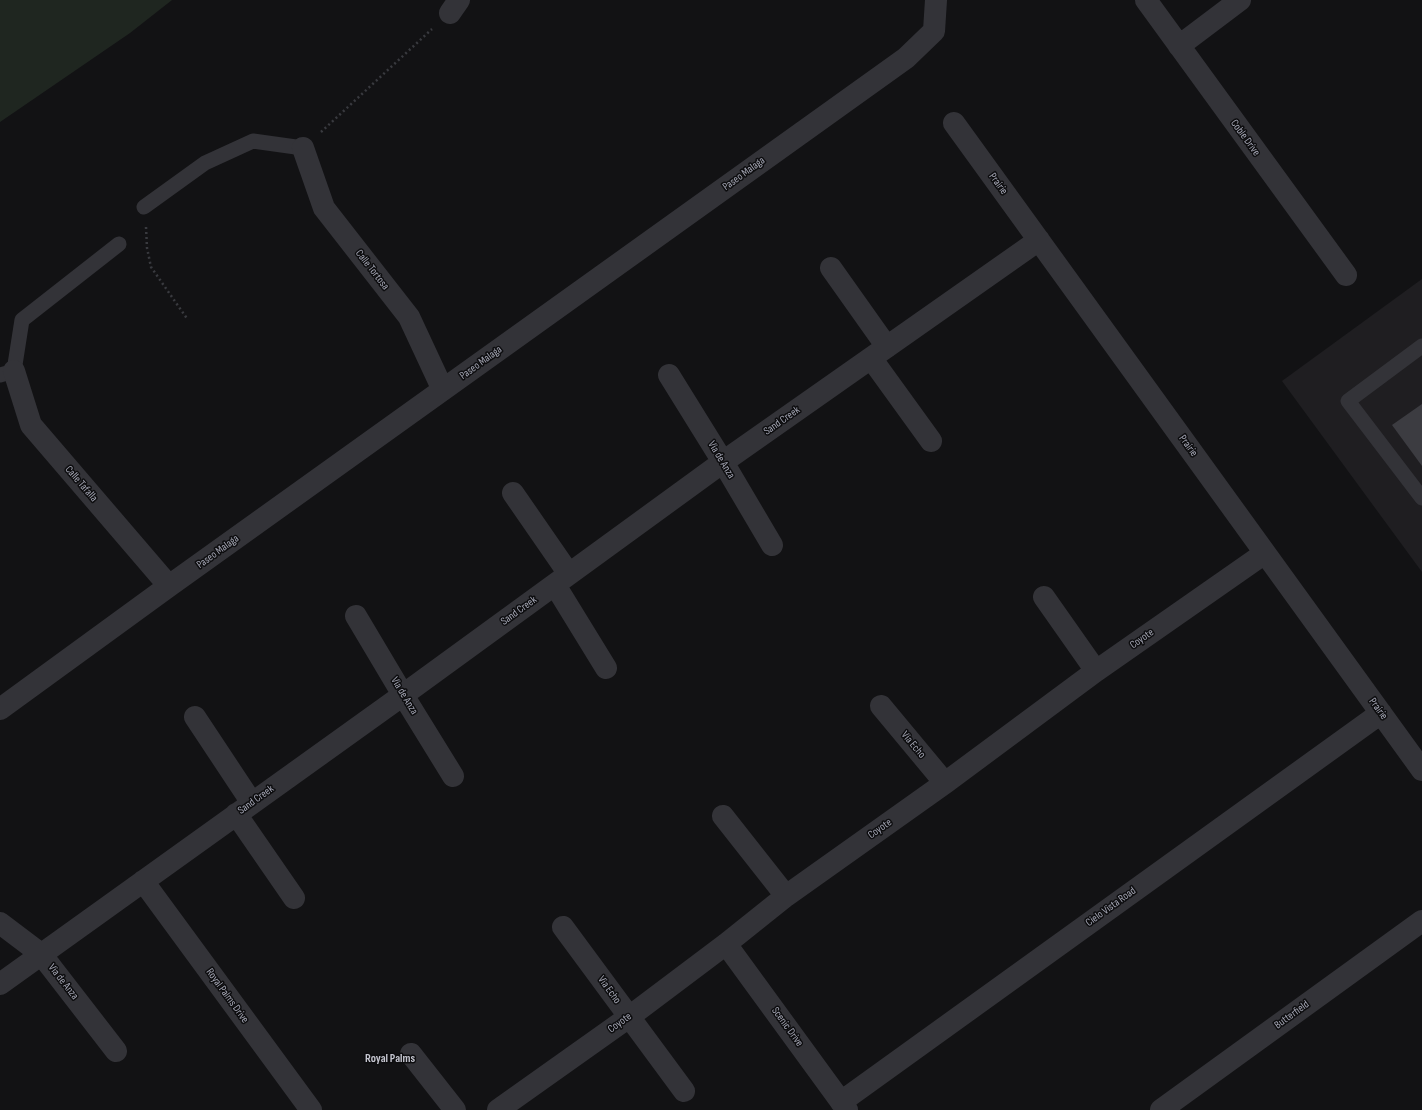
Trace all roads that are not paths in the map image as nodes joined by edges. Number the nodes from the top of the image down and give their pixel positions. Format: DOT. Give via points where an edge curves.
graph roads {
  1 [pos="936,0"];
  2 [pos="1146,0"];
  3 [pos="1240,0"];
  4 [pos="1179,46"];
  5 [pos="954,123"];
  6 [pos="303,148"];
  7 [pos="144,207"];
  8 [pos="1039,240"];
  9 [pos="119,244"];
  10 [pos="831,268"];
  11 [pos="1346,275"];
  12 [pos="1422,346"];
  13 [pos="879,353"];
  14 [pos="7,373"];
  15 [pos="669,375"];
  16 [pos="443,390"];
  17 [pos="931,441"];
  18 [pos="723,462"];
  19 [pos="513,493"];
  20 [pos="1422,498"];
  21 [pos="772,545"];
  22 [pos="1265,553"];
  23 [pos="562,579"];
  24 [pos="169,586"];
  25 [pos="1044,597"];
  26 [pos="356,616"];
  27 [pos="606,668"];
  28 [pos="1096,671"];
  29 [pos="403,695"];
  30 [pos="881,706"];
  31 [pos="0,709"];
  32 [pos="1381,713"];
  33 [pos="195,717"];
  34 [pos="1422,770"];
  35 [pos="453,776"];
  36 [pos="945,783"];
  37 [pos="244,809"];
  38 [pos="723,816"];
  39 [pos="143,881"];
  40 [pos="786,896"];
  41 [pos="294,898"];
  42 [pos="1422,921"];
  43 [pos="0,923"];
  44 [pos="563,927"];
  45 [pos="726,944"];
  46 [pos="41,954"];
  47 [pos="0,984"];
  48 [pos="629,1017"];
  49 [pos="116,1051"];
  50 [pos="411,1054"];
  51 [pos="684,1091"];
  52 [pos="844,1106"];
  53 [pos="311,1110"];
  54 [pos="454,1110"];
  55 [pos="498,1110"];
  56 [pos="1161,1110"];
  1 -- 16 [label="street, Paseo Malaga" via="934,31 906,58"];
  2 -- 4 [label="street, Coble Drive"];
  3 -- 4 [label="street"];
  4 -- 11 [label="street, Coble Drive"];
  5 -- 8 [label="street, Prairie"];
  6 -- 7 [label="lane" via="252,141 205,163"];
  6 -- 16 [label="street, Calle Tortosa" via="324,208 408,317"];
  8 -- 13 [label="street, Sand Creek"];
  8 -- 22 [label="street, Prairie"];
  9 -- 14 [label="lane" via="22,320"];
  10 -- 13 [label="street"];
  12 -- 20 [label="lane" via="1348,401"];
  13 -- 17 [label="street"];
  13 -- 18 [label="street, Sand Creek"];
  14 -- 24 [label="street, Calle Tafalla" via="31,425"];
  15 -- 18 [label="street, Via de Anza"];
  16 -- 24 [label="street, Paseo Malaga"];
  18 -- 21 [label="street, Via de Anza"];
  18 -- 23 [label="street, Sand Creek"];
  19 -- 23 [label="street"];
  22 -- 28 [label="street, Coyote"];
  22 -- 32 [label="street, Prairie"];
  23 -- 27 [label="street"];
  23 -- 29 [label="street, Sand Creek"];
  24 -- 31 [label="street, Paseo Malaga"];
  25 -- 28 [label="street"];
  26 -- 29 [label="street, Via de Anza"];
  28 -- 36 [label="street, Coyote"];
  29 -- 35 [label="street, Via de Anza"];
  29 -- 37 [label="street, Sand Creek"];
  30 -- 36 [label="street, Via Echo"];
  32 -- 34 [label="street, Prairie"];
  32 -- 52 [label="street, Cielo Vista Road"];
  33 -- 37 [label="street"];
  36 -- 40 [label="street, Coyote"];
  37 -- 39 [label="street, Sand Creek"];
  37 -- 41 [label="street"];
  38 -- 40 [label="street"];
  39 -- 46 [label="street, Sand Creek"];
  39 -- 53 [label="street, Royal Palms Drive"];
  40 -- 45 [label="street, Coyote"];
  42 -- 56 [label="street, Butterfield"];
  43 -- 46 [label="street, Via de Anza"];
  44 -- 48 [label="street, Via Echo"];
  45 -- 48 [label="street, Coyote"];
  45 -- 52 [label="street, Scenic Drive"];
  46 -- 47 [label="street, Sand Creek"];
  46 -- 49 [label="street, Via de Anza"];
  48 -- 51 [label="street, Via Echo"];
  48 -- 55 [label="street, Coyote"];
  50 -- 54 [label="street"];
}
